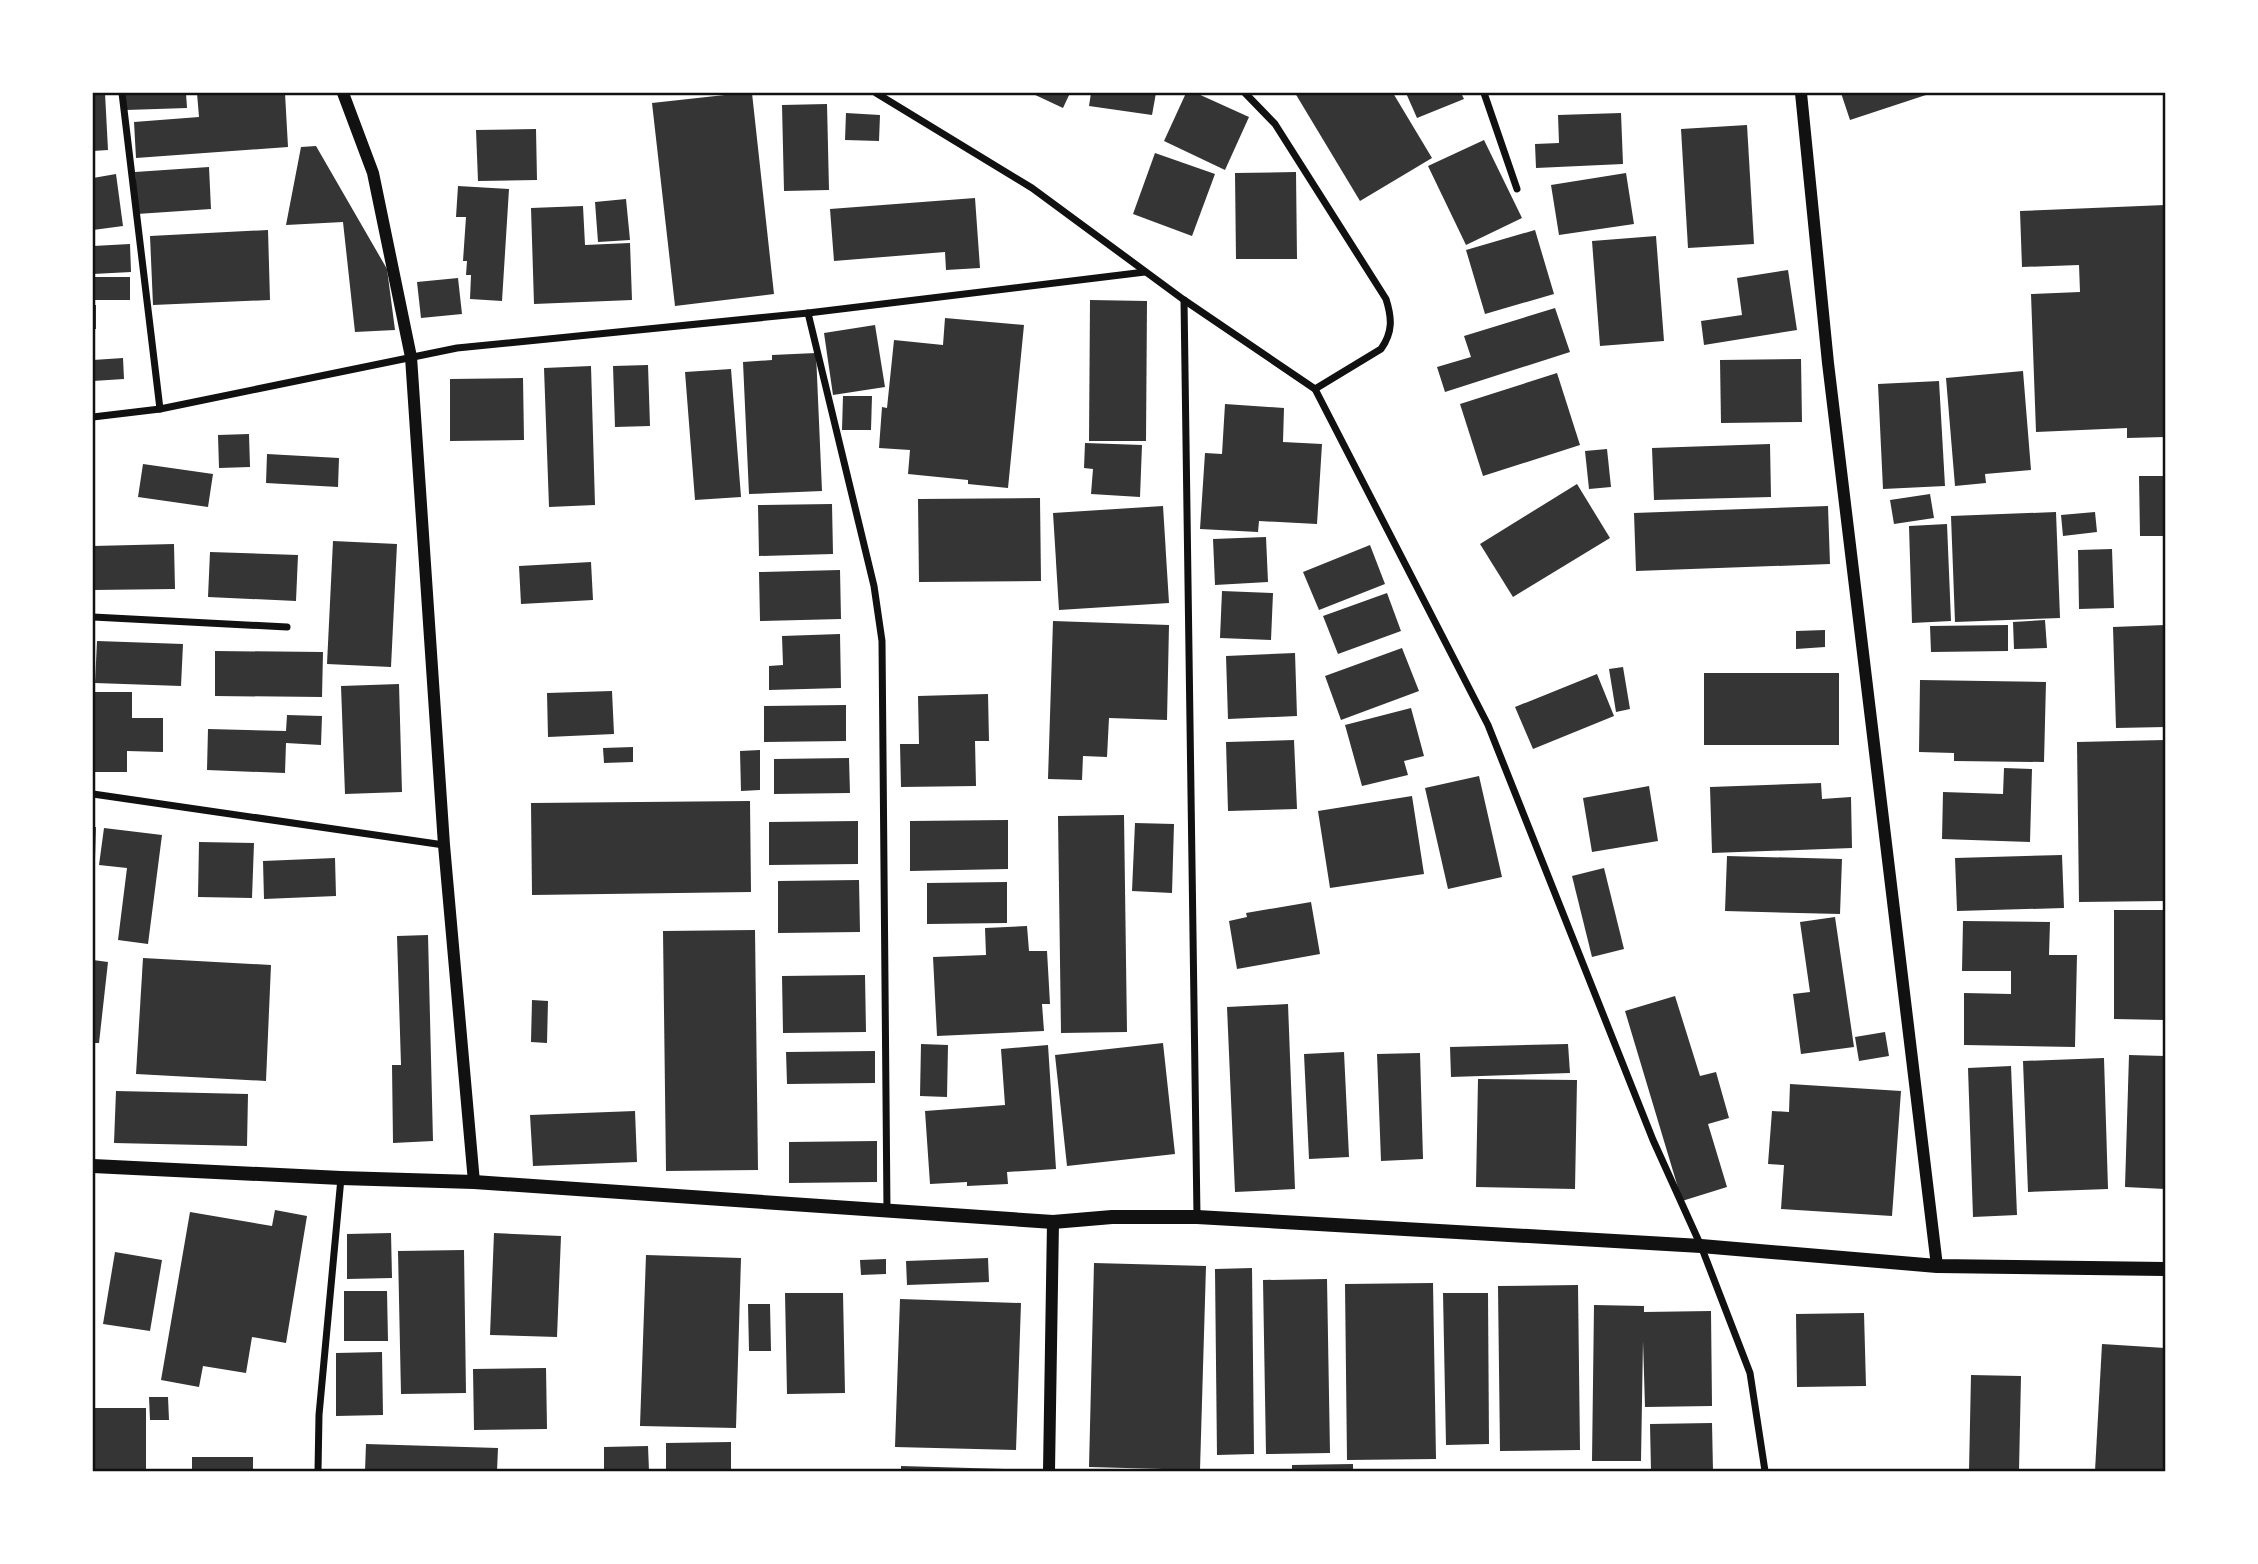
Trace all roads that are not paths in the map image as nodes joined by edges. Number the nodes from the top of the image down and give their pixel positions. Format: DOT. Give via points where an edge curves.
graph roads {
  1 [pos="122,93"];
  2 [pos="343,93"];
  3 [pos="876,93"];
  4 [pos="1245,93"];
  5 [pos="1484,93"];
  6 [pos="1801,93"];
  7 [pos="1517,189"];
  8 [pos="1145,272"];
  9 [pos="1184,300"];
  10 [pos="808,313"];
  11 [pos="411,357"];
  12 [pos="1315,389"];
  13 [pos="160,409"];
  14 [pos="93,417"];
  15 [pos="93,617"];
  16 [pos="287,627"];
  17 [pos="93,794"];
  18 [pos="444,845"];
  19 [pos="93,1166"];
  20 [pos="341,1178"];
  21 [pos="474,1182"];
  22 [pos="887,1212"];
  23 [pos="1197,1217"];
  24 [pos="1053,1222"];
  25 [pos="1701,1246"];
  26 [pos="1937,1266"];
  27 [pos="2165,1269"];
  28 [pos="318,1471"];
  29 [pos="1049,1471"];
  30 [pos="1765,1471"];
  1 -- 13 [label="street"];
  2 -- 11 [label="street" via="373,173"];
  3 -- 8 [label="street" via="1032,188"];
  4 -- 12 [label="street" via="1275,124 1386,299 1391,315 1391,329 1381,349"];
  5 -- 7 [label="street"];
  6 -- 26 [label="street" via="1828,363"];
  8 -- 9 [label="street"];
  8 -- 10 [label="street"];
  9 -- 12 [label="street"];
  9 -- 23 [label="street"];
  10 -- 11 [label="street" via="457,348"];
  10 -- 22 [label="street" via="883,641"];
  11 -- 13 [label="street"];
  11 -- 18 [label="street"];
  12 -- 25 [label="street" via="1488,725 1653,1140"];
  13 -- 14 [label="street"];
  15 -- 16 [label="street"];
  17 -- 18 [label="street"];
  18 -- 21 [label="street"];
  19 -- 20 [label="main road"];
  20 -- 21 [label="main road"];
  20 -- 28 [label="street"];
  21 -- 22 [label="main road"];
  22 -- 24 [label="main road"];
  23 -- 24 [label="main road"];
  23 -- 25 [label="main road"];
  24 -- 29 [label="street"];
  25 -- 26 [label="main road"];
  25 -- 30 [label="street" via="1750,1373"];
  26 -- 27 [label="main road"];
}
